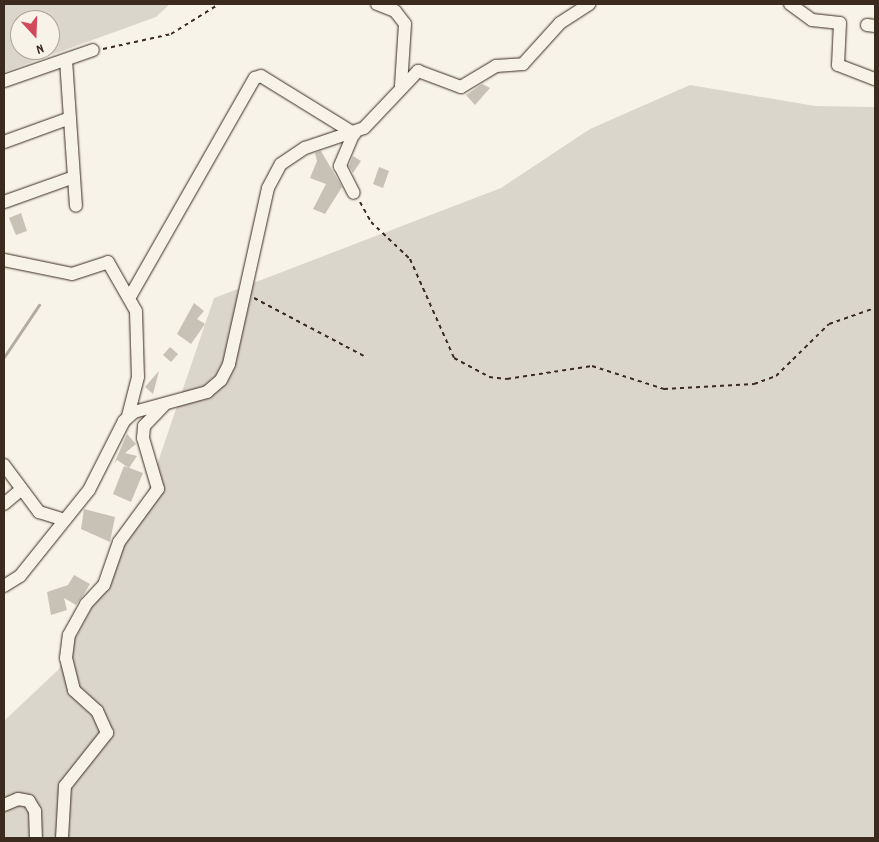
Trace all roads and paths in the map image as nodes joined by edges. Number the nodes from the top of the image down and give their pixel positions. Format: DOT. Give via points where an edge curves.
graph roads {
  1 [pos="219,4"];
  2 [pos="377,4"];
  3 [pos="589,4"];
  4 [pos="790,4"];
  5 [pos="93,50"];
  6 [pos="66,60"];
  7 [pos="875,79"];
  8 [pos="4,81"];
  9 [pos="401,86"];
  10 [pos="70,118"];
  11 [pos="354,134"];
  12 [pos="4,142"];
  13 [pos="74,176"];
  14 [pos="354,193"];
  15 [pos="4,202"];
  16 [pos="76,206"];
  17 [pos="4,260"];
  18 [pos="243,292"];
  19 [pos="131,295"];
  20 [pos="875,308"];
  21 [pos="364,356"];
  22 [pos="165,404"];
  23 [pos="128,416"];
  24 [pos="4,465"];
  25 [pos="22,489"];
  26 [pos="4,504"];
  27 [pos="66,520"];
  28 [pos="4,586"];
  29 [pos="4,805"];
  30 [pos="36,838"];
  31 [pos="62,838"];
  1 -- 5 [label="path" via="171,34"];
  2 -- 9 [label="street" via="395,11 405,24"];
  3 -- 9 [label="street" via="570,14 519,66 496,66 467,86 422,71"];
  4 -- 7 [label="street" via="812,20 840,23 838,65"];
  5 -- 6 [label="street"];
  6 -- 8 [label="street"];
  6 -- 10 [label="street"];
  9 -- 11 [label="street"];
  10 -- 12 [label="street"];
  10 -- 13 [label="street"];
  11 -- 14 [label="street" via="340,166"];
  11 -- 18 [label="street" via="305,148 273,173"];
  11 -- 19 [label="street" via="261,76 255,78"];
  13 -- 15 [label="street"];
  13 -- 16 [label="street"];
  14 -- 20 [label="path" via="372,222 410,259 454,358 489,376 507,379 592,366 664,389 754,384 776,376 829,324"];
  17 -- 19 [label="street" via="72,274 108,262"];
  18 -- 21 [label="path"];
  18 -- 22 [label="street" via="229,364 221,380 207,392"];
  19 -- 23 [label="street" via="136,311 138,377"];
  22 -- 23 [label="street"];
  22 -- 31 [label="street" via="144,432 158,489 119,542 104,585 86,604 69,635 66,658 74,690 97,712 107,733 65,786"];
  23 -- 27 [label="street" via="89,490"];
  24 -- 25 [label="street"];
  25 -- 26 [label="street"];
  25 -- 27 [label="street" via="40,512"];
  27 -- 28 [label="street" via="20,576"];
  29 -- 30 [label="street" via="18,799 28,801 35,811"];
}
